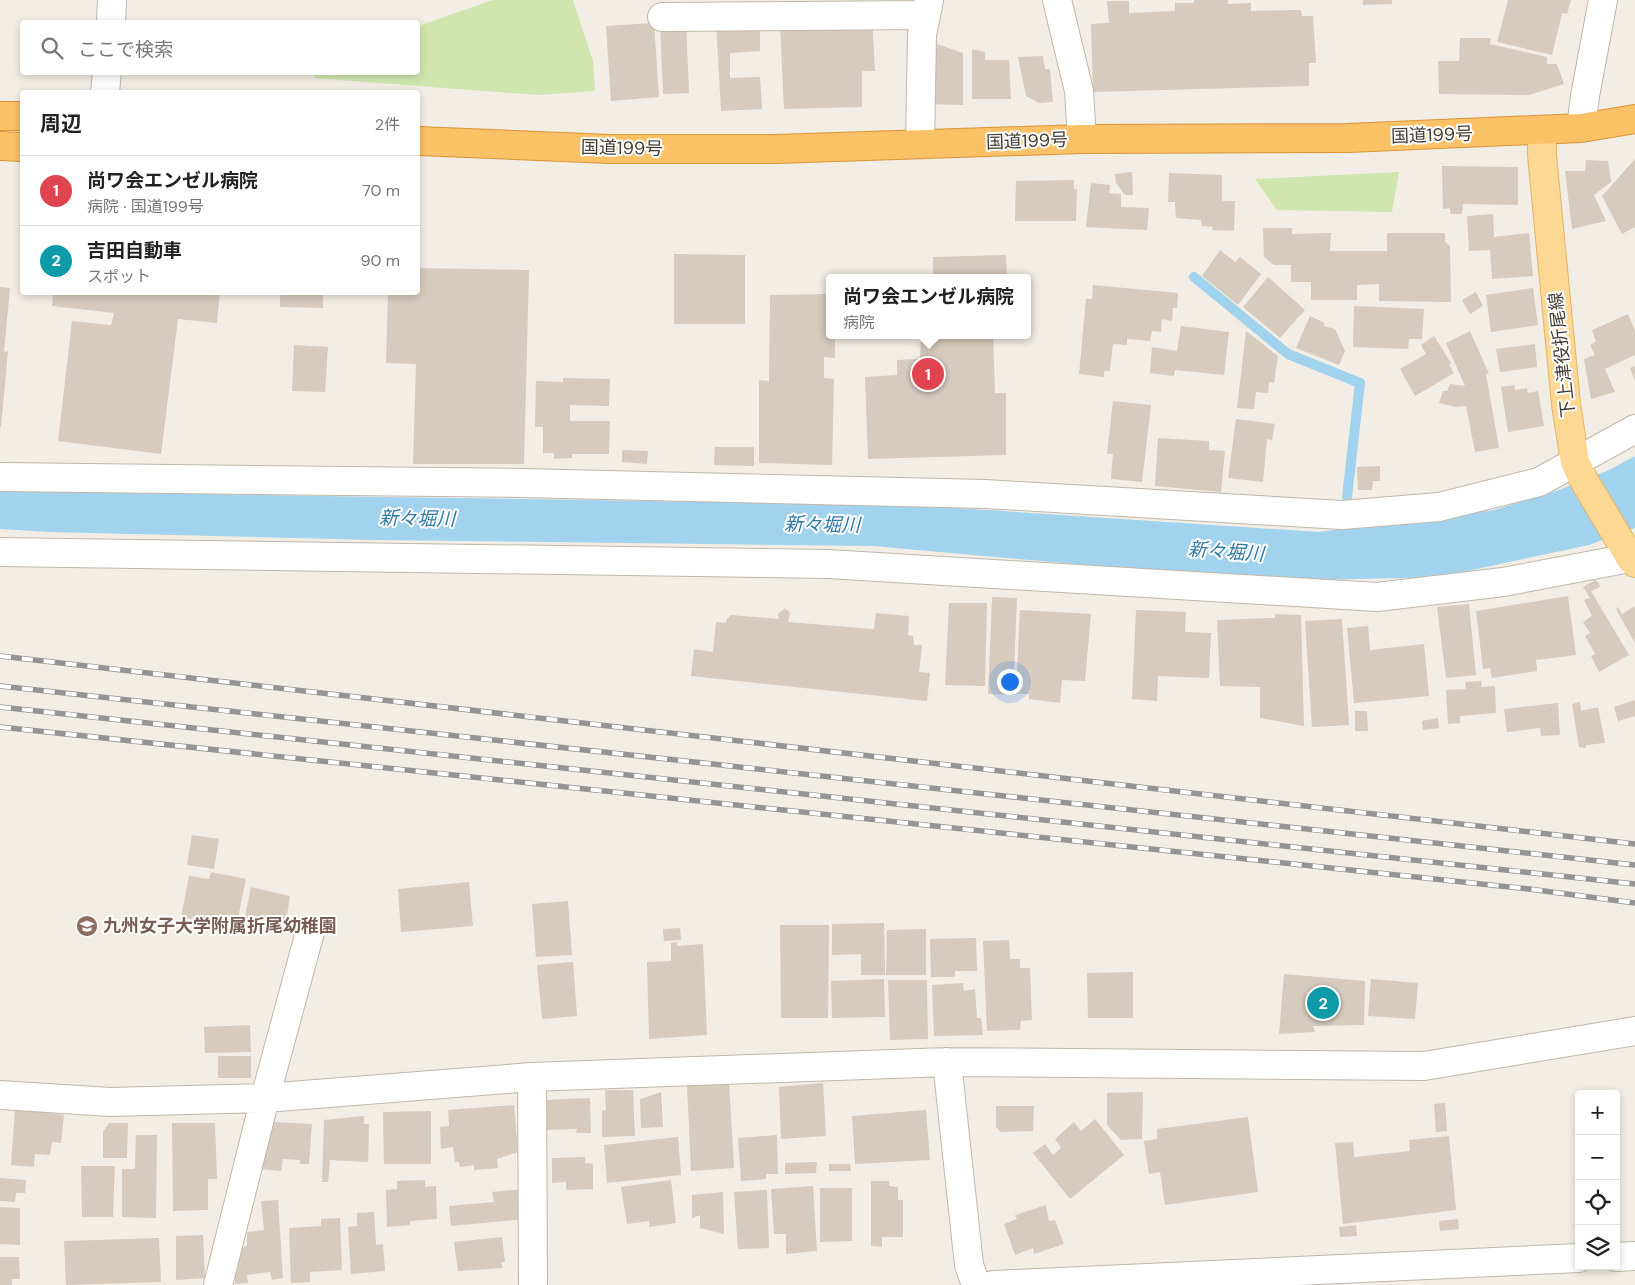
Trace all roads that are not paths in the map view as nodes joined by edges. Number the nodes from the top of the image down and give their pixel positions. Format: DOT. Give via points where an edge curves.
graph roads {
  1 [pos="112,0"];
  2 [pos="1057,0"];
  3 [pos="1603,0"];
  4 [pos="927,8"];
  5 [pos="662,17"];
  6 [pos="111,20"];
  7 [pos="107,75"];
  8 [pos="106,90"];
  9 [pos="0,116"];
  10 [pos="20,116"];
  11 [pos="1635,119"];
  12 [pos="1581,128"];
  13 [pos="1542,130"];
  14 [pos="1082,139"];
  15 [pos="420,140"];
  16 [pos="920,144"];
  17 [pos="0,146"];
  18 [pos="20,147"];
  19 [pos="1635,429"];
  20 [pos="1578,470"];
  21 [pos="0,476"];
  22 [pos="0,552"];
  23 [pos="1634,560"];
  24 [pos="310,932"];
  25 [pos="1635,1031"];
  26 [pos="947,1062"];
  27 [pos="532,1077"];
  28 [pos="0,1095"];
  29 [pos="264,1098"];
  30 [pos="1620,1256"];
  31 [pos="1635,1256"];
  32 [pos="1575,1258"];
  33 [pos="218,1285"];
  34 [pos="533,1285"];
  35 [pos="976,1285"];
  36 [pos="993,1285"];
  1 -- 6 [label="street"];
  2 -- 14 [label="street" via="1080,92"];
  3 -- 12 [label="street"];
  4 -- 5 [label="street"];
  4 -- 16 [label="street" via="922,34"];
  7 -- 8 [label="street"];
  9 -- 10 [label="highway"];
  11 -- 12 [label="highway, 国道199号"];
  12 -- 13 [label="highway, 国道199号"];
  13 -- 14 [label="highway, 国道199号" via="1348,138"];
  13 -- 20 [label="main road, 下上津役折尾線" via="1566,404"];
  14 -- 16 [label="highway, 国道199号"];
  15 -- 16 [label="highway, 国道199号" via="610,149 776,149"];
  17 -- 18 [label="highway"];
  19 -- 20 [label="street"];
  20 -- 21 [label="street" via="1440,507 1342,515 985,494 522,483"];
  20 -- 23 [label="main road, 下上津役折尾線"];
  22 -- 23 [label="street" via="828,564 1377,597 1503,582"];
  24 -- 29 [label="street"];
  25 -- 26 [label="street" via="1424,1066"];
  26 -- 27 [label="street"];
  26 -- 35 [label="street" via="969,1265"];
  27 -- 29 [label="street"];
  27 -- 34 [label="street"];
  28 -- 29 [label="street" via="110,1102"];
  29 -- 33 [label="street"];
  30 -- 31 [label="street"];
  32 -- 36 [label="street"];
}
